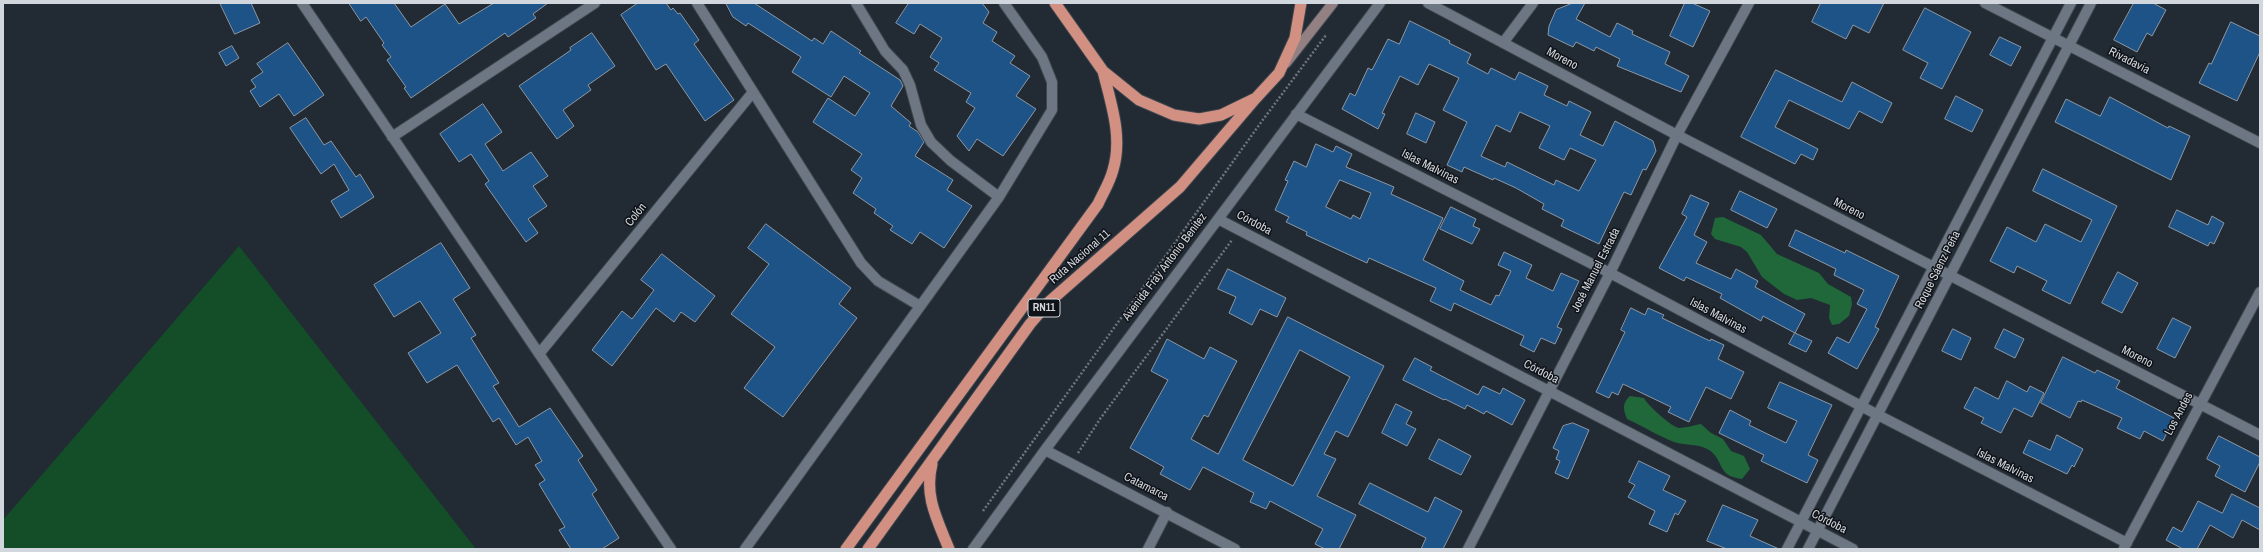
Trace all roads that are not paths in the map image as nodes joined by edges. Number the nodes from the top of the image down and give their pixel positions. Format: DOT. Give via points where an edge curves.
graph roads {
  1 [pos="302,3"];
  2 [pos="595,3"];
  3 [pos="697,3"];
  4 [pos="856,3"];
  5 [pos="1004,3"];
  6 [pos="1055,3"];
  7 [pos="1301,3"];
  8 [pos="1333,3"];
  9 [pos="1380,3"];
  10 [pos="1428,3"];
  11 [pos="1533,3"];
  12 [pos="1749,3"];
  13 [pos="1985,3"];
  14 [pos="2070,3"];
  15 [pos="2091,3"];
  16 [pos="2053,37"];
  17 [pos="1503,43"];
  18 [pos="2069,45"];
  19 [pos="1103,71"];
  20 [pos="1278,73"];
  21 [pos="753,92"];
  22 [pos="1256,98"];
  23 [pos="1296,114"];
  24 [pos="1677,135"];
  25 [pos="392,137"];
  26 [pos="2260,143"];
  27 [pos="999,197"];
  28 [pos="1218,219"];
  29 [pos="1934,267"];
  30 [pos="1610,273"];
  31 [pos="1950,275"];
  32 [pos="2260,292"];
  33 [pos="920,306"];
  34 [pos="539,354"];
  35 [pos="1549,391"];
  36 [pos="2199,404"];
  37 [pos="1861,406"];
  38 [pos="1878,415"];
  39 [pos="2260,434"];
  40 [pos="1044,450"];
  41 [pos="933,458"];
  42 [pos="1167,512"];
  43 [pos="1801,522"];
  44 [pos="1817,530"];
  45 [pos="2125,546"];
  46 [pos="671,549"];
  47 [pos="744,549"];
  48 [pos="846,549"];
  49 [pos="868,549"];
  50 [pos="949,549"];
  51 [pos="973,549"];
  52 [pos="1148,549"];
  53 [pos="1236,549"];
  54 [pos="1468,549"];
  55 [pos="1787,549"];
  56 [pos="1808,549"];
  57 [pos="1853,549"];
  1 -- 25 [label="street"];
  2 -- 25 [label="street"];
  3 -- 21 [label="street"];
  4 -- 27 [label="street" via="886,51 903,70 921,125 931,142"];
  5 -- 27 [label="street" via="1042,57 1052,82 1052,110"];
  6 -- 19 [label="highway, Ruta Nacional 11 / RN11"];
  7 -- 20 [label="highway, Ruta Nacional 11 / RN11" via="1295,38"];
  8 -- 20 [label="main road"];
  9 -- 23 [label="street, Avenida Fray Antonio Benitez"];
  10 -- 17 [label="street, Moreno"];
  11 -- 17 [label="street"];
  12 -- 24 [label="street, José Manuel Estrada"];
  13 -- 16 [label="street, Rivadavia"];
  14 -- 16 [label="street, Roque Sáenz Peña"];
  15 -- 18 [label="street, Roque Sáenz Peña"];
  16 -- 18 [label="street, Rivadavia"];
  16 -- 29 [label="street, Roque Sáenz Peña"];
  17 -- 24 [label="street, Moreno"];
  18 -- 26 [label="street, Rivadavia"];
  18 -- 31 [label="street, Roque Sáenz Peña"];
  19 -- 22 [label="highway, Ruta Nacional 11 / RN11" via="1139,100 1174,116 1199,119 1221,115"];
  19 -- 48 [label="highway, Ruta Nacional 11 / RN11" via="1117,132 1117,152 1113,171 1098,204"];
  20 -- 22 [label="highway, Ruta Nacional 11 / RN11"];
  21 -- 33 [label="street" via="861,263 878,281"];
  21 -- 34 [label="street, Colón"];
  22 -- 41 [label="highway, Ruta Nacional 11 / RN11" via="1180,187 1049,302 1030,324"];
  23 -- 28 [label="street, Avenida Fray Antonio Benitez"];
  23 -- 30 [label="street, Islas Malvinas"];
  24 -- 29 [label="street, Moreno"];
  24 -- 30 [label="street, José Manuel Estrada"];
  25 -- 34 [label="street"];
  27 -- 33 [label="street"];
  28 -- 35 [label="street, Córdoba"];
  28 -- 40 [label="street, Avenida Fray Antonio Benitez"];
  29 -- 31 [label="street, Moreno"];
  29 -- 37 [label="street, Roque Sáenz Peña"];
  30 -- 35 [label="street, José Manuel Estrada"];
  30 -- 37 [label="street, Islas Malvinas"];
  31 -- 36 [label="street, Moreno"];
  31 -- 38 [label="street, Roque Sáenz Peña"];
  32 -- 36 [label="street, Los Andes"];
  33 -- 47 [label="street"];
  34 -- 46 [label="street"];
  35 -- 43 [label="street, Córdoba"];
  35 -- 54 [label="street, José Manuel Estrada"];
  36 -- 39 [label="street, Moreno"];
  36 -- 45 [label="street, Los Andes"];
  37 -- 38 [label="street, Islas Malvinas"];
  37 -- 43 [label="street, Roque Sáenz Peña"];
  38 -- 44 [label="street, Roque Sáenz Peña"];
  38 -- 45 [label="street, Islas Malvinas"];
  40 -- 42 [label="street, Catamarca"];
  40 -- 51 [label="street, Avenida Fray Antonio Benitez"];
  41 -- 49 [label="highway, Ruta Nacional 11 / RN11"];
  41 -- 50 [label="highway" via="928,480 930,494"];
  42 -- 52 [label="street"];
  42 -- 53 [label="street, Catamarca"];
  43 -- 44 [label="street, Córdoba"];
  43 -- 55 [label="street, Roque Sáenz Peña"];
  44 -- 56 [label="street, Roque Sáenz Peña"];
  44 -- 57 [label="street, Córdoba"];
}
